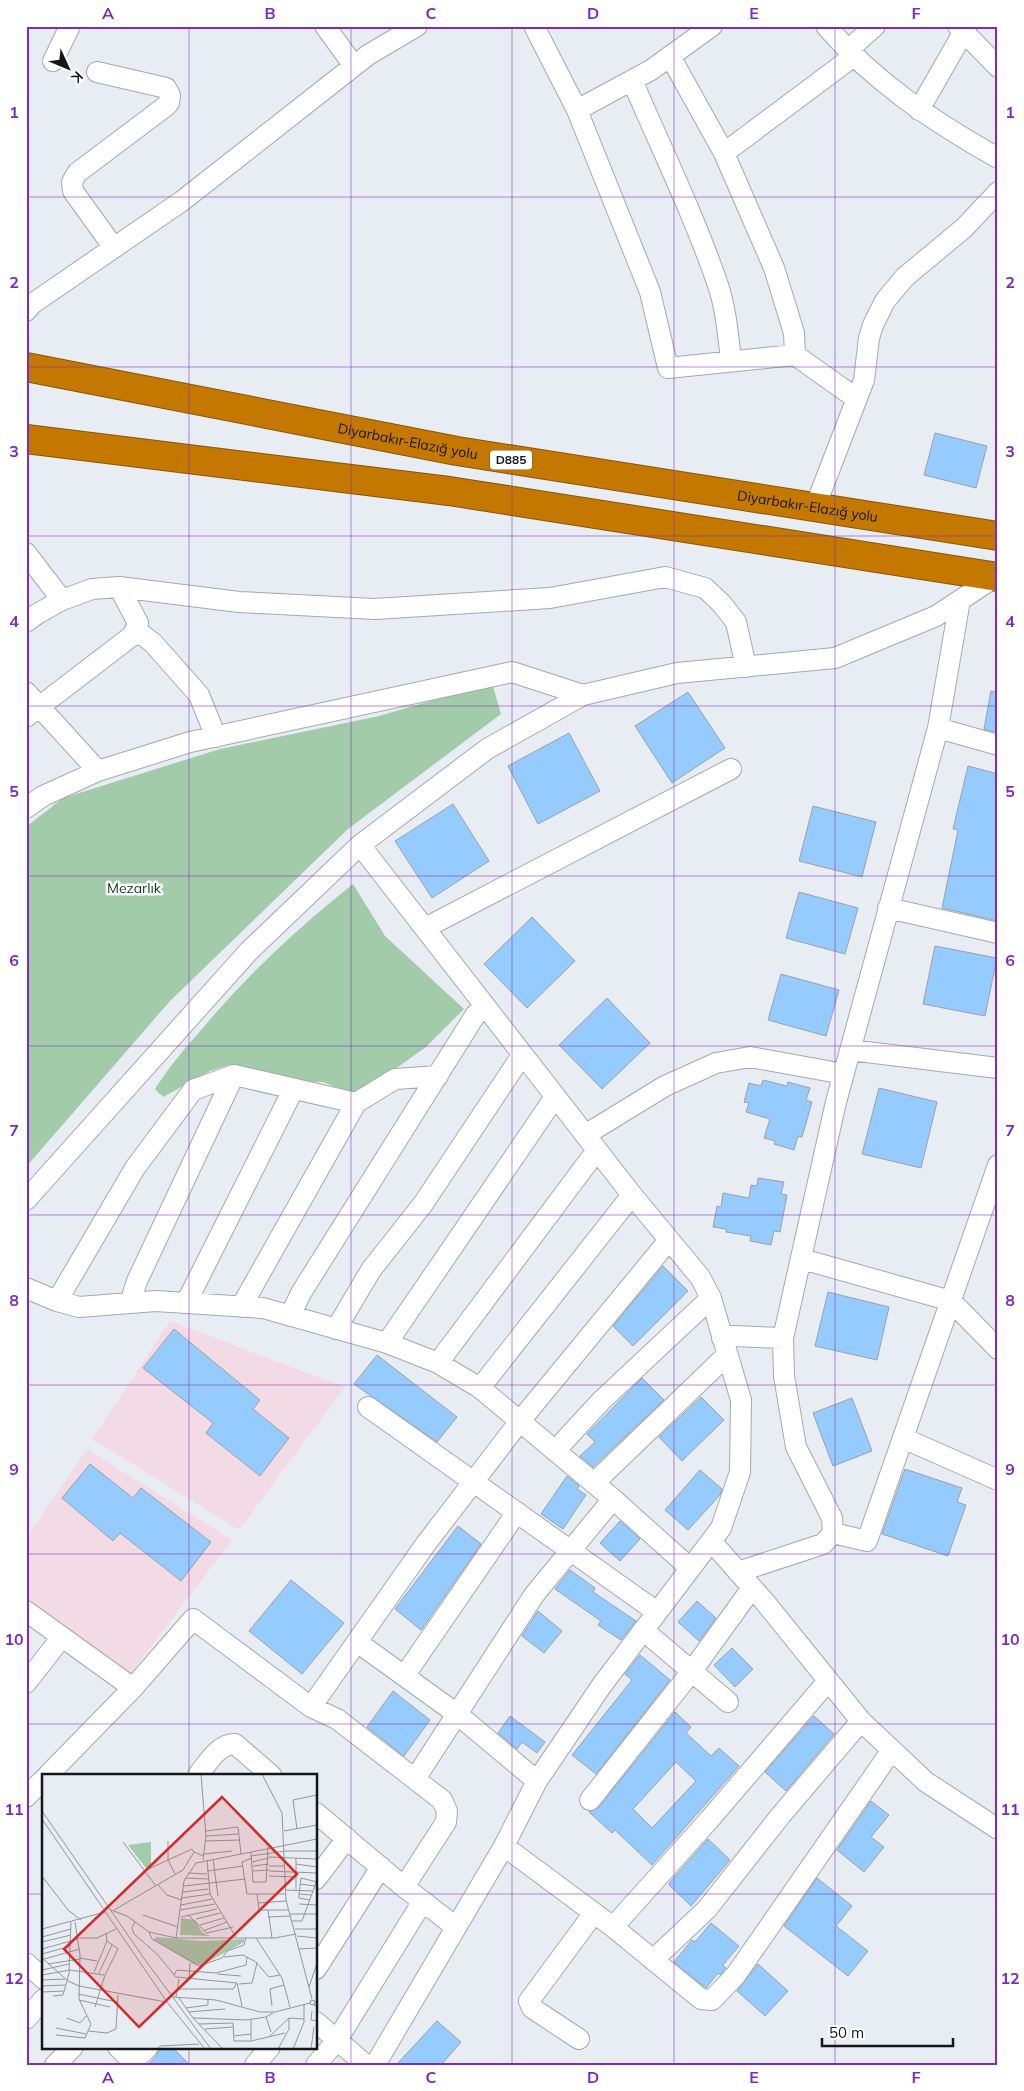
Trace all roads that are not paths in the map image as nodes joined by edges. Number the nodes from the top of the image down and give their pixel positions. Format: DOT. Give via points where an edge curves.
graph roads {
  1 [pos="70,26"];
  2 [pos="325,26"];
  3 [pos="417,26"];
  4 [pos="534,26"];
  5 [pos="712,26"];
  6 [pos="826,26"];
  7 [pos="875,26"];
  8 [pos="963,29"];
  9 [pos="851,53"];
  10 [pos="670,56"];
  11 [pos="53,61"];
  12 [pos="354,66"];
  13 [pos="998,67"];
  14 [pos="97,72"];
  15 [pos="632,80"];
  16 [pos="577,110"];
  17 [pos="920,110"];
  18 [pos="724,153"];
  19 [pos="998,158"];
  20 [pos="998,192"];
  21 [pos="114,248"];
  22 [pos="26,311"];
  23 [pos="795,355"];
  24 [pos="731,360"];
  25 [pos="26,367"];
  26 [pos="857,399"];
  27 [pos="26,439"];
  28 [pos="815,507"];
  29 [pos="998,536"];
  30 [pos="26,553"];
  31 [pos="997,577"];
  32 [pos="119,587"];
  33 [pos="62,600"];
  34 [pos="960,600"];
  35 [pos="26,622"];
  36 [pos="136,630"];
  37 [pos="746,667"];
  38 [pos="26,692"];
  39 [pos="583,695"];
  40 [pos="34,712"];
  41 [pos="938,728"];
  42 [pos="216,737"];
  43 [pos="998,745"];
  44 [pos="731,769"];
  45 [pos="98,771"];
  46 [pos="26,808"];
  47 [pos="360,845"];
  48 [pos="888,908"];
  49 [pos="425,928"];
  50 [pos="998,933"];
  51 [pos="476,1014"];
  52 [pos="850,1050"];
  53 [pos="522,1055"];
  54 [pos="998,1068"];
  55 [pos="844,1074"];
  56 [pos="234,1075"];
  57 [pos="438,1076"];
  58 [pos="293,1090"];
  59 [pos="556,1097"];
  60 [pos="356,1103"];
  61 [pos="591,1143"];
  62 [pos="998,1165"];
  63 [pos="632,1195"];
  64 [pos="26,1200"];
  65 [pos="669,1240"];
  66 [pos="802,1259"];
  67 [pos="26,1288"];
  68 [pos="711,1298"];
  69 [pos="56,1301"];
  70 [pos="951,1301"];
  71 [pos="130,1303"];
  72 [pos="186,1303"];
  73 [pos="241,1307"];
  74 [pos="290,1316"];
  75 [pos="336,1329"];
  76 [pos="783,1338"];
  77 [pos="387,1343"];
  78 [pos="724,1347"];
  79 [pos="998,1349"];
  80 [pos="438,1363"];
  81 [pos="480,1388"];
  82 [pos="368,1408"];
  83 [pos="520,1421"];
  84 [pos="903,1438"];
  85 [pos="556,1451"];
  86 [pos="998,1480"];
  87 [pos="474,1482"];
  88 [pos="594,1483"];
  89 [pos="614,1499"];
  90 [pos="517,1512"];
  91 [pos="833,1533"];
  92 [pos="711,1541"];
  93 [pos="571,1550"];
  94 [pos="690,1568"];
  95 [pos="738,1572"];
  96 [pos="752,1588"];
  97 [pos="26,1611"];
  98 [pos="657,1612"];
  99 [pos="643,1630"];
  100 [pos="62,1636"];
  101 [pos="357,1642"];
  102 [pos="692,1670"];
  103 [pos="406,1676"];
  104 [pos="828,1681"];
  105 [pos="26,1683"];
  106 [pos="133,1688"];
  107 [pos="728,1702"];
  108 [pos="311,1707"];
  109 [pos="457,1714"];
  110 [pos="861,1721"];
  111 [pos="892,1750"];
  112 [pos="49,1774"];
  113 [pos="199,1774"];
  114 [pos="270,1774"];
  115 [pos="415,1778"];
  116 [pos="42,1781"];
  117 [pos="537,1781"];
  118 [pos="26,1797"];
  119 [pos="590,1800"];
  120 [pos="318,1815"];
  121 [pos="998,1829"];
  122 [pos="347,1838"];
  123 [pos="504,1846"];
  124 [pos="381,1867"];
  125 [pos="318,1876"];
  126 [pos="404,1887"];
  127 [pos="423,1901"];
  128 [pos="594,1913"];
  129 [pos="456,1927"];
  130 [pos="614,1927"];
  131 [pos="653,1960"];
  132 [pos="26,1963"];
  133 [pos="318,1966"];
  134 [pos="42,1976"];
  135 [pos="42,2001"];
  136 [pos="26,2018"];
  137 [pos="318,2024"];
  138 [pos="579,2039"];
  139 [pos="336,2040"];
  140 [pos="72,2048"];
  141 [pos="119,2048"];
  142 [pos="147,2048"];
  143 [pos="269,2048"];
  144 [pos="134,2063"];
  145 [pos="55,2065"];
  146 [pos="254,2065"];
  147 [pos="316,2065"];
  148 [pos="366,2065"];
  149 [pos="375,2065"];
  1 -- 11 [label="street"];
  2 -- 12 [label="street"];
  3 -- 12 [label="street"];
  4 -- 16 [label="street"];
  5 -- 10 [label="street"];
  6 -- 9 [label="street"];
  7 -- 9 [label="street"];
  8 -- 13 [label="street"];
  8 -- 17 [label="street"];
  9 -- 17 [label="street"];
  9 -- 18 [label="street"];
  10 -- 15 [label="street"];
  10 -- 18 [label="street"];
  12 -- 21 [label="street" via="182,201"];
  14 -- 21 [label="street" via="166,88 170,94 166,106 77,173 72,182 73,191"];
  15 -- 16 [label="street"];
  15 -- 24 [label="street" via="718,286"];
  16 -- 24 [label="street" via="650,292 668,368"];
  17 -- 19 [label="street"];
  18 -- 23 [label="street" via="774,268 794,333"];
  20 -- 26 [label="street" via="964,228 905,277 885,301 869,338 864,380"];
  21 -- 22 [label="street"];
  23 -- 24 [label="street"];
  23 -- 26 [label="street"];
  25 -- 28 [label="highway, Diyarbakır-Elazığ yolu / D885" via="457,451"];
  26 -- 28 [label="street"];
  27 -- 31 [label="highway" via="449,491"];
  28 -- 29 [label="highway, Diyarbakır-Elazığ yolu / D885"];
  30 -- 33 [label="street"];
  31 -- 34 [label="street"];
  32 -- 33 [label="street" via="92,590"];
  32 -- 36 [label="street" via="138,623"];
  32 -- 37 [label="street" via="238,602 375,609 550,598 665,577 705,588 721,603 736,622"];
  33 -- 35 [label="street"];
  34 -- 37 [label="street" via="936,616 835,658"];
  34 -- 41 [label="street"];
  36 -- 40 [label="street"];
  36 -- 42 [label="street" via="153,643 199,695"];
  37 -- 39 [label="street" via="677,673"];
  38 -- 40 [label="street"];
  39 -- 42 [label="street" via="512,672"];
  39 -- 47 [label="street" via="487,750"];
  40 -- 45 [label="street"];
  41 -- 43 [label="street"];
  41 -- 48 [label="street"];
  42 -- 45 [label="street"];
  44 -- 49 [label="street"];
  45 -- 46 [label="street" via="43,796"];
  47 -- 49 [label="street"];
  47 -- 64 [label="street" via="249,951"];
  48 -- 50 [label="street"];
  48 -- 52 [label="street"];
  49 -- 53 [label="street"];
  51 -- 57 [label="street"];
  52 -- 54 [label="street"];
  52 -- 55 [label="street"];
  53 -- 59 [label="street"];
  53 -- 75 [label="street" via="423,1204 371,1270"];
  55 -- 61 [label="street" via="750,1057 716,1062 665,1086"];
  55 -- 66 [label="street"];
  56 -- 58 [label="street"];
  56 -- 69 [label="street" via="193,1090 176,1111 135,1168"];
  56 -- 71 [label="street" via="137,1281"];
  57 -- 60 [label="street" via="395,1079"];
  57 -- 74 [label="street" via="301,1293"];
  58 -- 60 [label="street"];
  58 -- 72 [label="street"];
  59 -- 61 [label="street"];
  59 -- 77 [label="street"];
  60 -- 73 [label="street"];
  61 -- 63 [label="street"];
  61 -- 80 [label="street"];
  62 -- 70 [label="street"];
  63 -- 65 [label="street"];
  63 -- 81 [label="street"];
  65 -- 68 [label="street" via="700,1277"];
  65 -- 83 [label="street"];
  66 -- 70 [label="street"];
  66 -- 76 [label="street"];
  67 -- 69 [label="street"];
  68 -- 78 [label="street"];
  68 -- 85 [label="street" via="601,1401"];
  69 -- 71 [label="street" via="79,1307"];
  70 -- 79 [label="street"];
  70 -- 84 [label="street"];
  71 -- 72 [label="street"];
  72 -- 73 [label="street"];
  73 -- 74 [label="street" via="263,1308"];
  74 -- 75 [label="street"];
  75 -- 77 [label="street"];
  76 -- 78 [label="street" via="733,1336"];
  76 -- 91 [label="street" via="784,1376 796,1447 832,1518"];
  77 -- 80 [label="street"];
  78 -- 88 [label="street"];
  78 -- 92 [label="street" via="740,1400 740,1472 722,1528"];
  80 -- 81 [label="street"];
  81 -- 83 [label="street"];
  82 -- 87 [label="street"];
  83 -- 85 [label="street"];
  83 -- 87 [label="street"];
  84 -- 86 [label="street"];
  84 -- 91 [label="street" via="868,1541"];
  85 -- 88 [label="street"];
  87 -- 90 [label="street"];
  87 -- 101 [label="street"];
  88 -- 89 [label="street"];
  89 -- 93 [label="street"];
  89 -- 94 [label="street"];
  90 -- 93 [label="street"];
  90 -- 103 [label="street"];
  91 -- 95 [label="street" via="823,1544"];
  92 -- 94 [label="street"];
  92 -- 95 [label="street"];
  93 -- 98 [label="street"];
  93 -- 109 [label="street" via="534,1595"];
  94 -- 98 [label="street"];
  95 -- 96 [label="street"];
  96 -- 102 [label="street"];
  96 -- 104 [label="street"];
  97 -- 100 [label="street"];
  98 -- 99 [label="street"];
  99 -- 102 [label="street"];
  99 -- 117 [label="street"];
  100 -- 105 [label="street"];
  100 -- 106 [label="street"];
  101 -- 103 [label="street"];
  101 -- 108 [label="street"];
  102 -- 107 [label="street"];
  102 -- 119 [label="street"];
  103 -- 109 [label="street"];
  104 -- 110 [label="street"];
  104 -- 130 [label="street"];
  106 -- 108 [label="street" via="193,1619"];
  106 -- 112 [label="street"];
  108 -- 115 [label="street" via="337,1719"];
  109 -- 115 [label="street"];
  109 -- 117 [label="street"];
  110 -- 111 [label="street"];
  110 -- 131 [label="street" via="707,1909"];
  111 -- 121 [label="street" via="926,1782"];
  111 -- 131 [label="street" via="735,1976 712,2000 702,1999"];
  113 -- 114 [label="street" via="222,1747 231,1744"];
  115 -- 126 [label="street" via="442,1800 447,1817 444,1827"];
  116 -- 118 [label="street"];
  117 -- 123 [label="street"];
  120 -- 122 [label="street"];
  122 -- 124 [label="street"];
  122 -- 125 [label="street"];
  123 -- 128 [label="street"];
  123 -- 129 [label="street"];
  124 -- 126 [label="street"];
  124 -- 133 [label="street"];
  126 -- 127 [label="street"];
  127 -- 129 [label="street"];
  127 -- 139 [label="street"];
  128 -- 130 [label="street"];
  128 -- 138 [label="street" via="528,2001 532,2008"];
  129 -- 149 [label="street"];
  130 -- 131 [label="street"];
  132 -- 134 [label="street"];
  135 -- 136 [label="street"];
  137 -- 139 [label="street"];
  139 -- 147 [label="street"];
  139 -- 148 [label="street"];
  140 -- 145 [label="street"];
  141 -- 144 [label="street"];
  142 -- 144 [label="street"];
  143 -- 146 [label="street"];
}
